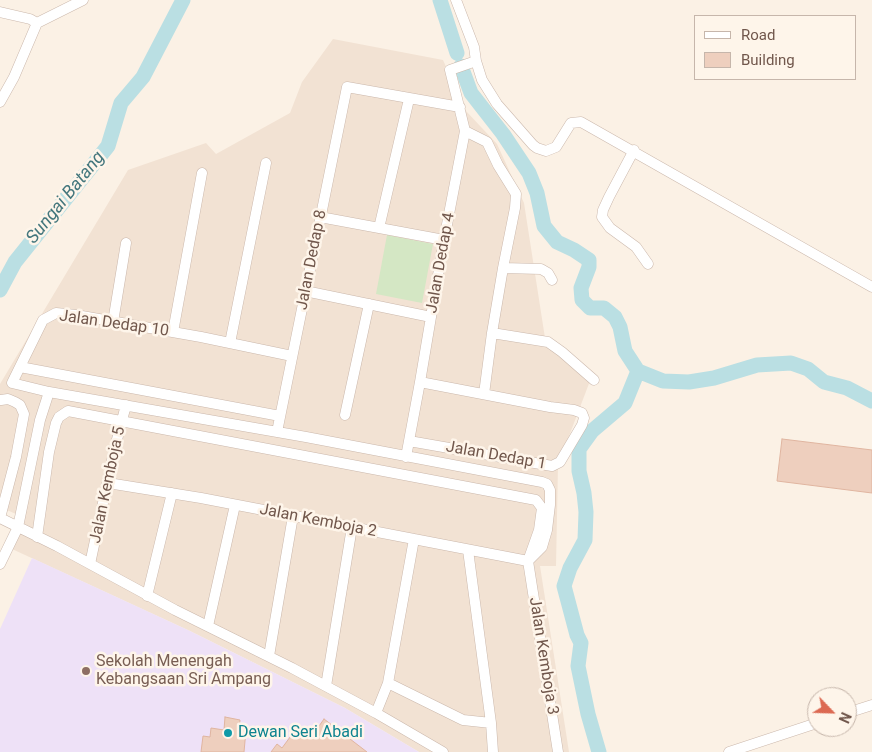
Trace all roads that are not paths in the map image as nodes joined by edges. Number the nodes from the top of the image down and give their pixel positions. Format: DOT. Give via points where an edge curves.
graph roads {
  1 [pos="83,0"];
  2 [pos="456,0"];
  3 [pos="0,12"];
  4 [pos="37,22"];
  5 [pos="476,61"];
  6 [pos="409,99"];
  7 [pos="0,102"];
  8 [pos="460,107"];
  9 [pos="465,131"];
  10 [pos="634,150"];
  11 [pos="266,163"];
  12 [pos="202,173"];
  13 [pos="320,217"];
  14 [pos="379,228"];
  15 [pos="444,240"];
  16 [pos="126,243"];
  17 [pos="648,264"];
  18 [pos="503,268"];
  19 [pos="552,280"];
  20 [pos="872,287"];
  21 [pos="306,291"];
  22 [pos="369,304"];
  23 [pos="431,317"];
  24 [pos="113,322"];
  25 [pos="173,332"];
  26 [pos="492,333"];
  27 [pos="230,343"];
  28 [pos="292,356"];
  29 [pos="20,367"];
  30 [pos="594,380"];
  31 [pos="420,382"];
  32 [pos="49,392"];
  33 [pos="484,394"];
  34 [pos="1,400"];
  35 [pos="126,405"];
  36 [pos="24,414"];
  37 [pos="346,415"];
  38 [pos="280,416"];
  39 [pos="40,420"];
  40 [pos="121,422"];
  41 [pos="277,432"];
  42 [pos="409,441"];
  43 [pos="16,457"];
  44 [pos="406,457"];
  45 [pos="32,461"];
  46 [pos="108,483"];
  47 [pos="172,493"];
  48 [pos="235,506"];
  49 [pos="293,516"];
  50 [pos="0,518"];
  51 [pos="18,527"];
  52 [pos="352,527"];
  53 [pos="37,537"];
  54 [pos="414,539"];
  55 [pos="468,550"];
  56 [pos="528,561"];
  57 [pos="0,564"];
  58 [pos="90,564"];
  59 [pos="148,596"];
  60 [pos="208,626"];
  61 [pos="269,656"];
  62 [pos="388,683"];
  63 [pos="326,686"];
  64 [pos="872,705"];
  65 [pos="857,710"];
  66 [pos="376,713"];
  67 [pos="491,723"];
  68 [pos="807,726"];
  69 [pos="443,752"];
  70 [pos="493,752"];
  71 [pos="558,752"];
  72 [pos="729,752"];
  1 -- 4 [label="street"];
  2 -- 5 [label="street"];
  3 -- 4 [label="street"];
  4 -- 7 [label="street"];
  5 -- 8 [label="street, Jalan Dedap 4" via="450,70"];
  5 -- 10 [label="street" via="482,80 497,104 532,146 546,151 556,147 571,123 576,121"];
  6 -- 8 [label="street"];
  6 -- 13 [label="street, Jalan Dedap 8" via="346,87"];
  6 -- 14 [label="street"];
  8 -- 9 [label="street, Jalan Dedap 4"];
  9 -- 15 [label="street, Jalan Dedap 4"];
  9 -- 18 [label="street" via="486,142 516,194"];
  10 -- 17 [label="street" via="602,217 610,228 636,246"];
  10 -- 20 [label="street"];
  11 -- 27 [label="street"];
  12 -- 25 [label="street"];
  13 -- 14 [label="street"];
  13 -- 21 [label="street, Jalan Dedap 8"];
  14 -- 15 [label="street"];
  15 -- 23 [label="street, Jalan Dedap 4"];
  16 -- 24 [label="street"];
  18 -- 19 [label="street" via="541,269"];
  18 -- 26 [label="street"];
  21 -- 22 [label="street"];
  21 -- 28 [label="street, Jalan Dedap 8"];
  22 -- 23 [label="street"];
  22 -- 37 [label="street"];
  23 -- 31 [label="street, Jalan Dedap 4"];
  24 -- 25 [label="street, Jalan Dedap 10"];
  24 -- 29 [label="street, Jalan Dedap 10" via="56,313 46,317"];
  25 -- 27 [label="street, Jalan Dedap 10"];
  26 -- 30 [label="street" via="548,342"];
  26 -- 33 [label="street"];
  27 -- 28 [label="street, Jalan Dedap 10"];
  28 -- 38 [label="street, Jalan Dedap 8"];
  29 -- 32 [label="street, Jalan Dedap 10" via="12,383"];
  29 -- 38 [label="street"];
  31 -- 33 [label="street"];
  31 -- 42 [label="street, Jalan Dedap 4"];
  32 -- 35 [label="street"];
  32 -- 39 [label="street"];
  33 -- 42 [label="street, Jalan Dedap 1" via="580,412 584,421 560,462 552,466"];
  34 -- 36 [label="street" via="8,399 20,405"];
  35 -- 40 [label="street, Jalan Kemboja 5"];
  35 -- 41 [label="street"];
  36 -- 39 [label="street"];
  36 -- 43 [label="street"];
  38 -- 41 [label="street, Jalan Dedap 8"];
  39 -- 45 [label="street"];
  40 -- 46 [label="street, Jalan Kemboja 5"];
  40 -- 53 [label="street" via="68,411 59,417 49,452"];
  40 -- 56 [label="street" via="536,500 542,508 539,530"];
  41 -- 44 [label="street"];
  42 -- 44 [label="street, Jalan Dedap 4"];
  43 -- 45 [label="street"];
  43 -- 50 [label="street"];
  44 -- 56 [label="street" via="547,484 550,505 547,530 542,546"];
  45 -- 51 [label="street"];
  46 -- 47 [label="street, Jalan Kemboja 2"];
  46 -- 58 [label="street, Jalan Kemboja 5"];
  47 -- 48 [label="street, Jalan Kemboja 2"];
  47 -- 59 [label="street"];
  48 -- 49 [label="street, Jalan Kemboja 2"];
  48 -- 60 [label="street"];
  49 -- 52 [label="street, Jalan Kemboja 2"];
  49 -- 61 [label="street"];
  50 -- 51 [label="street"];
  51 -- 53 [label="street"];
  51 -- 57 [label="street"];
  52 -- 54 [label="street, Jalan Kemboja 2"];
  52 -- 63 [label="street"];
  53 -- 58 [label="street"];
  54 -- 55 [label="street, Jalan Kemboja 2"];
  54 -- 62 [label="street"];
  55 -- 56 [label="street, Jalan Kemboja 2"];
  55 -- 67 [label="street"];
  56 -- 71 [label="street, Jalan Kemboja 3"];
  58 -- 59 [label="street"];
  59 -- 60 [label="street"];
  60 -- 61 [label="street"];
  61 -- 63 [label="street"];
  62 -- 66 [label="street"];
  62 -- 67 [label="street" via="463,720"];
  63 -- 66 [label="street"];
  64 -- 65 [label="street"];
  66 -- 69 [label="street"];
  67 -- 70 [label="street"];
  68 -- 72 [label="street"];
}
